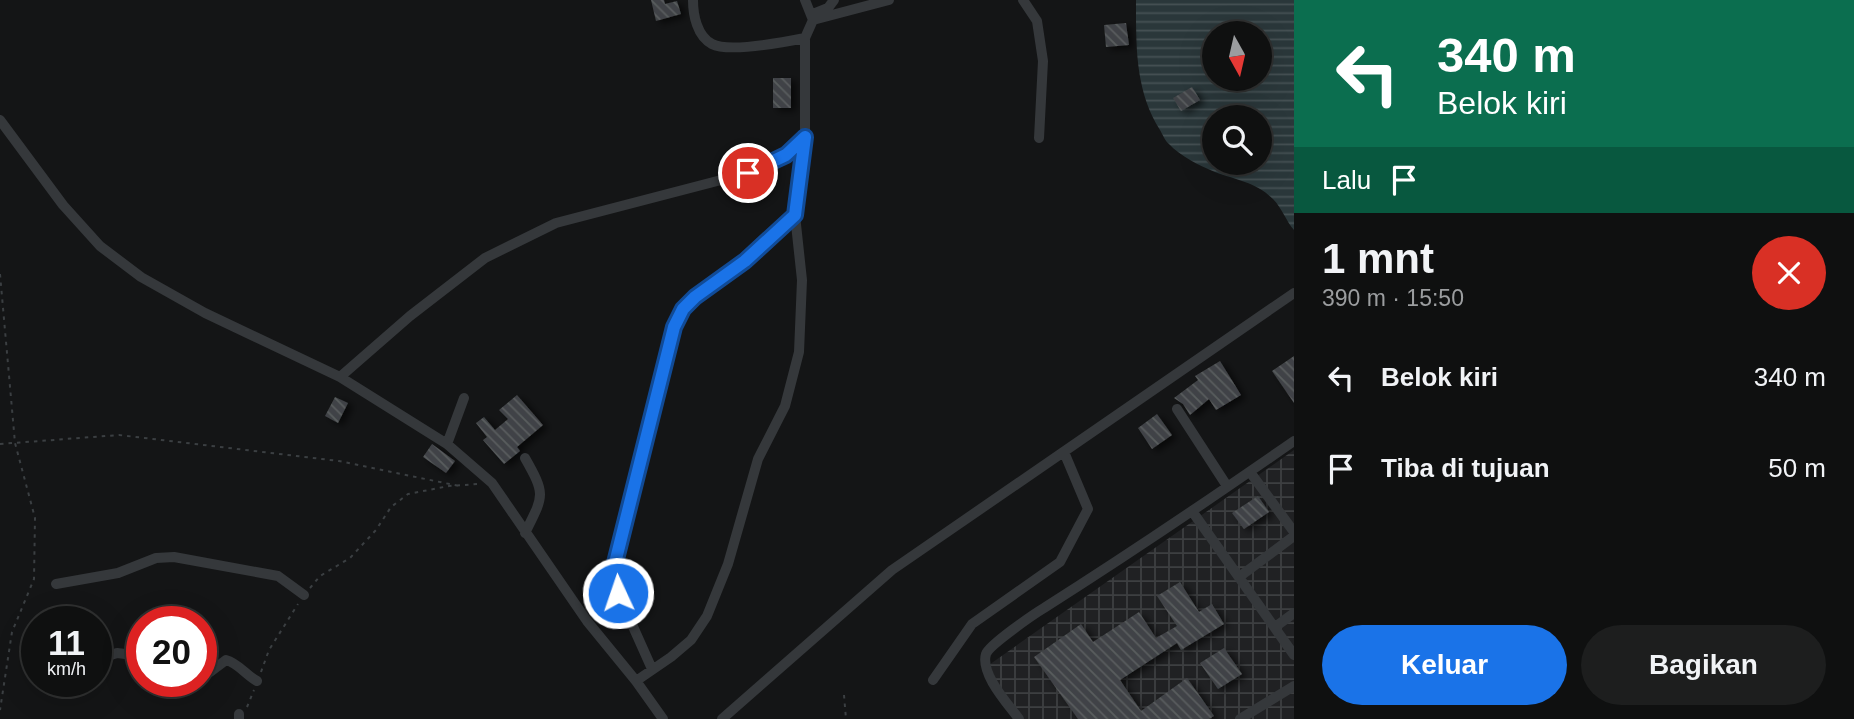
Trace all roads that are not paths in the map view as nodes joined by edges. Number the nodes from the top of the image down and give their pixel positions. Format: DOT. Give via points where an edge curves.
graph roads {
  1 [pos="693,0"];
  2 [pos="805,0"];
  3 [pos="834,0"];
  4 [pos="889,0"];
  5 [pos="1023,0"];
  6 [pos="812,17"];
  7 [pos="805,38"];
  8 [pos="0,120"];
  9 [pos="805,137"];
  10 [pos="1039,138"];
  11 [pos="795,215"];
  12 [pos="1294,293"];
  13 [pos="340,377"];
  14 [pos="464,398"];
  15 [pos="1177,409"];
  16 [pos="1294,441"];
  17 [pos="447,444"];
  18 [pos="1064,452"];
  19 [pos="525,458"];
  20 [pos="1250,472"];
  21 [pos="1227,486"];
  22 [pos="1192,511"];
  23 [pos="526,533"];
  24 [pos="1294,534"];
  25 [pos="1239,577"];
  26 [pos="56,584"];
  27 [pos="304,595"];
  28 [pos="1294,613"];
  29 [pos="1275,627"];
  30 [pos="1294,655"];
  31 [pos="217,667"];
  32 [pos="652,669"];
  33 [pos="933,680"];
  34 [pos="257,681"];
  35 [pos="636,681"];
  36 [pos="1294,686"];
  37 [pos="663,719"];
  38 [pos="722,719"];
  39 [pos="1019,719"];
  40 [pos="1240,719"];
  1 -- 7 [label="street" via="695,19 710,43 732,47"];
  2 -- 6 [label="street"];
  3 -- 6 [label="street"];
  4 -- 6 [label="street"];
  5 -- 10 [label="street" via="1037,21 1043,61"];
  6 -- 7 [label="street"];
  7 -- 9 [label="street"];
  8 -- 13 [label="street" via="100,247 141,277 205,313"];
  9 -- 11 [label="street"];
  9 -- 13 [label="street" via="786,155 748,173 556,223 485,258"];
  11 -- 32 [label="street" via="802,280 799,352 785,406 758,459 728,564 707,616 691,640"];
  11 -- 32 [label="street" via="745,261 695,297 674,327 614,570 618,593"];
  12 -- 18 [label="street"];
  13 -- 17 [label="street"];
  14 -- 17 [label="street"];
  15 -- 21 [label="street"];
  16 -- 20 [label="street"];
  17 -- 23 [label="street" via="492,483"];
  18 -- 33 [label="street" via="1088,509 1060,562 972,624"];
  18 -- 38 [label="street" via="892,570"];
  19 -- 23 [label="street" via="541,486 539,505"];
  20 -- 21 [label="street"];
  20 -- 24 [label="street"];
  21 -- 22 [label="street"];
  22 -- 25 [label="street"];
  22 -- 39 [label="street" via="989,648 986,669"];
  23 -- 35 [label="street" via="587,621"];
  24 -- 25 [label="street"];
  25 -- 29 [label="street"];
  26 -- 27 [label="street" via="173,557 278,576"];
  28 -- 29 [label="street"];
  29 -- 30 [label="street"];
  31 -- 34 [label="street" via="226,660 235,662"];
  32 -- 35 [label="street"];
  35 -- 37 [label="street"];
  36 -- 40 [label="street"];
}
